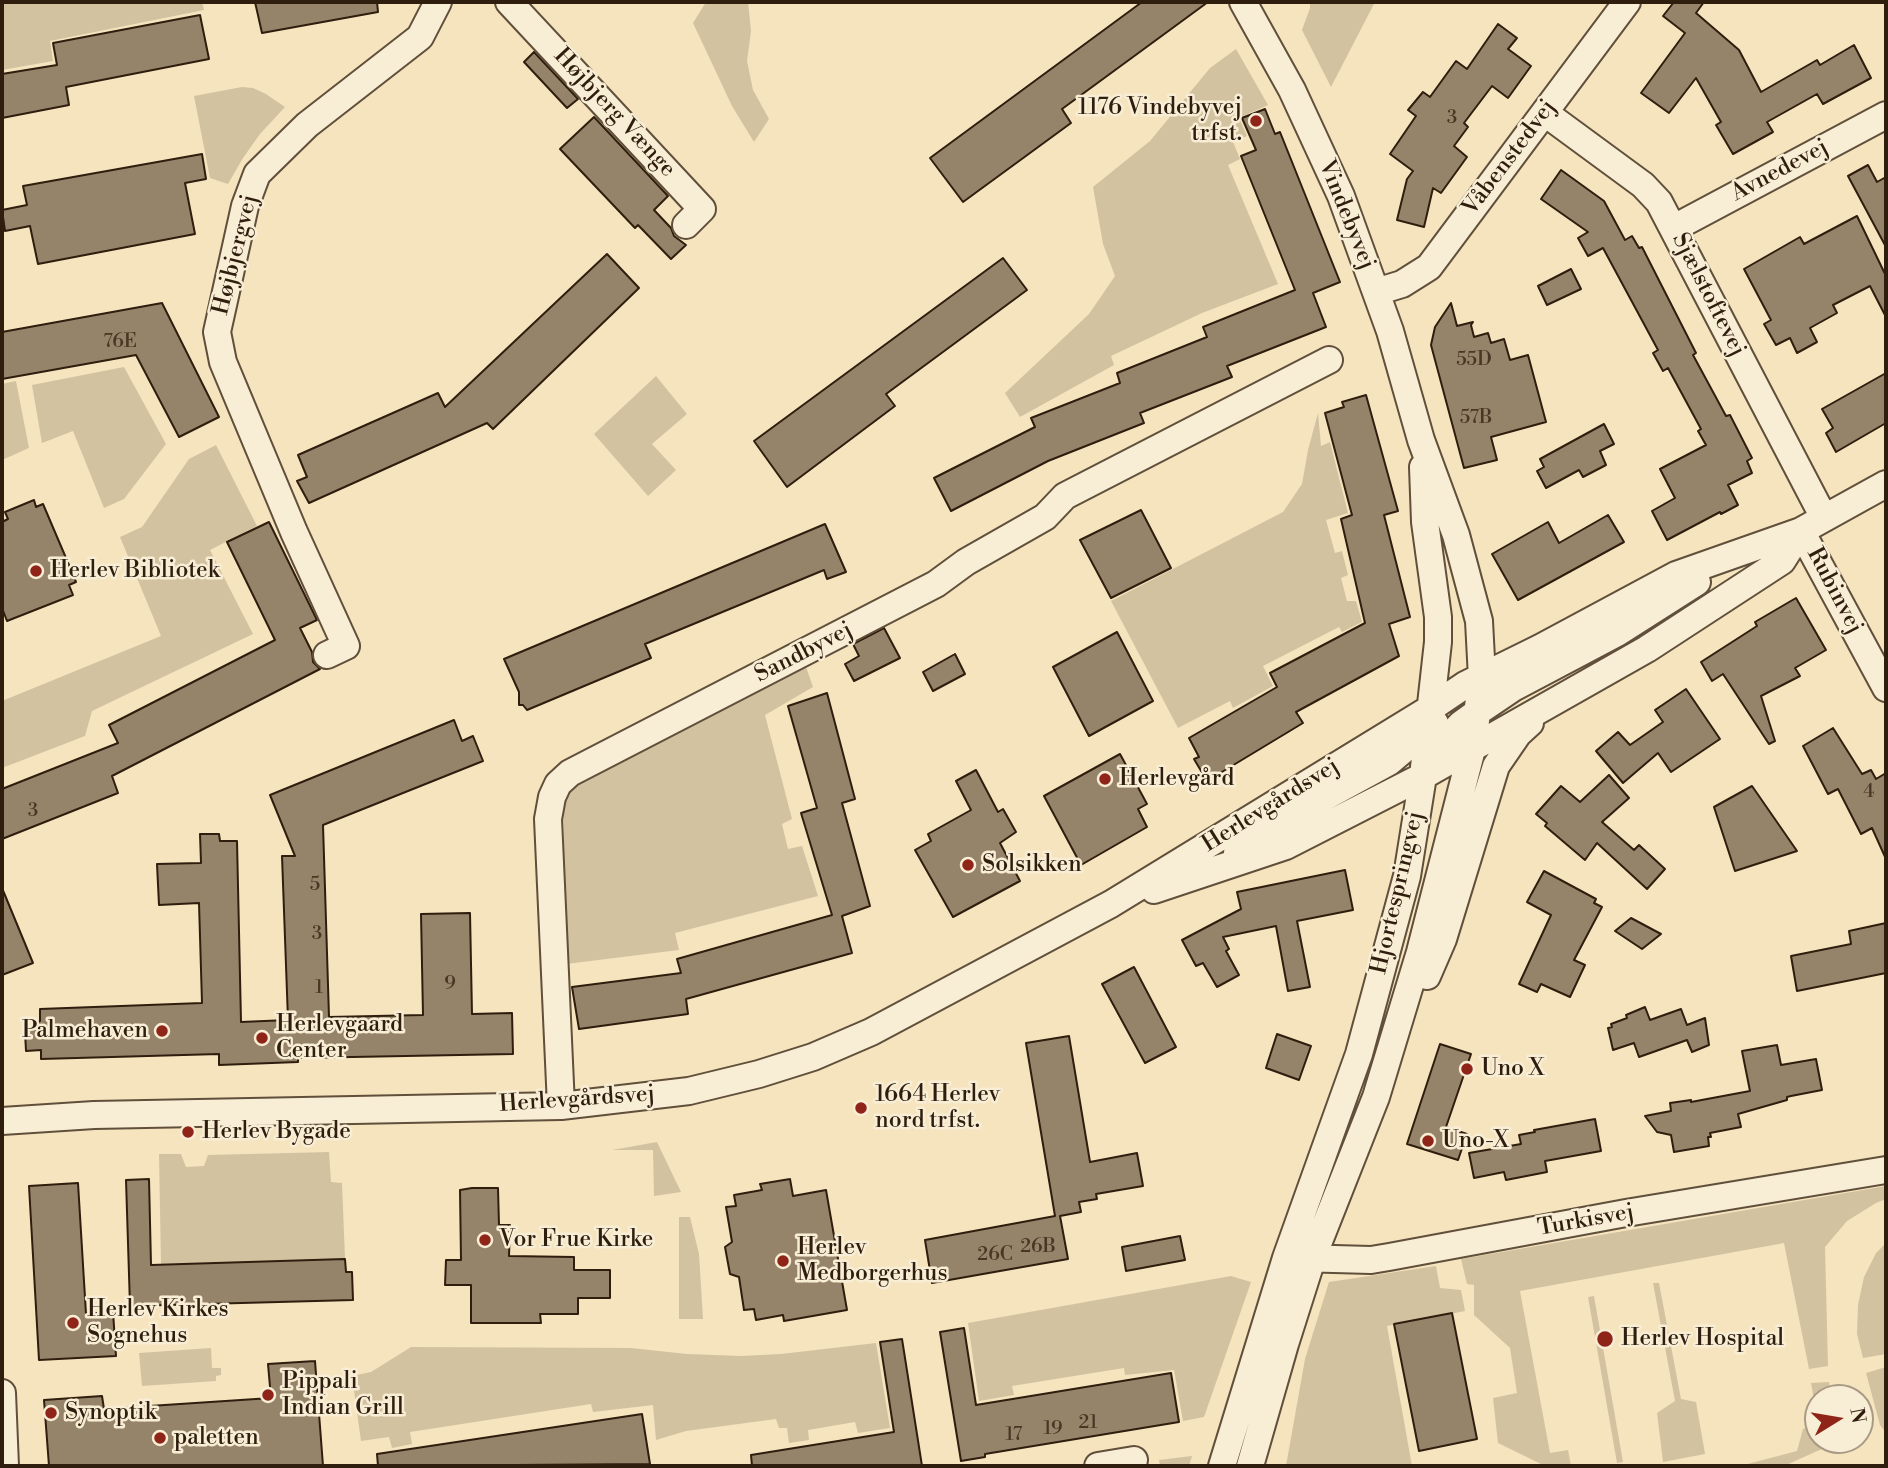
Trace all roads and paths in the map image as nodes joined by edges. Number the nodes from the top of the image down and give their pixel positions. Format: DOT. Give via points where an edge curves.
graph roads {
  1 [pos="438,2"];
  2 [pos="509,2"];
  3 [pos="1243,2"];
  4 [pos="1627,2"];
  5 [pos="1545,113"];
  6 [pos="1886,115"];
  7 [pos="686,225"];
  8 [pos="1674,228"];
  9 [pos="1376,292"];
  10 [pos="1329,360"];
  11 [pos="1422,440"];
  12 [pos="1886,484"];
  13 [pos="1824,518"];
  14 [pos="1801,531"];
  15 [pos="1748,548"];
  16 [pos="327,655"];
  17 [pos="1473,681"];
  18 [pos="1886,688"];
  19 [pos="1550,703"];
  20 [pos="1449,717"];
  21 [pos="1472,749"];
  22 [pos="1423,776"];
  23 [pos="1209,872"];
  24 [pos="1111,905"];
  25 [pos="1376,1097"];
  26 [pos="561,1106"];
  27 [pos="2,1121"];
  28 [pos="1886,1170"];
  29 [pos="1286,1258"];
  30 [pos="1312,1259"];
  31 [pos="2,1393"];
  32 [pos="1134,1460"];
  33 [pos="5,1466"];
  34 [pos="1098,1466"];
  35 [pos="1222,1466"];
  36 [pos="1251,1466"];
  1 -- 16 [label="street, Højbjergvej" via="420,37 307,125 257,174 245,206 216,332 223,362 346,646"];
  2 -- 7 [label="street, Højbjerg Vænge" via="702,209"];
  3 -- 9 [label="street, Vindebyvej" via="1293,90 1341,196"];
  4 -- 5 [label="street, Våbenstedvej"];
  5 -- 8 [label="street, Sjælstoftevej" via="1643,185"];
  5 -- 9 [label="street, Våbenstedvej" via="1429,267 1402,284"];
  6 -- 8 [label="street, Avnedevej"];
  8 -- 13 [label="street, Sjælstoftevej"];
  9 -- 11 [label="street, Vindebyvej"];
  10 -- 26 [label="street, Sandbyvej" via="1065,496 1045,517 936,584 570,773 552,797 548,819"];
  11 -- 17 [label="street, Vindebyvej" via="1457,535 1479,621"];
  11 -- 20 [label="street, Vindebyvej" via="1425,522"];
  12 -- 13 [label="street"];
  13 -- 14 [label="street"];
  14 -- 15 [label="street"];
  14 -- 18 [label="street, Rubinvej"];
  14 -- 19 [label="street" via="1782,561 1647,649"];
  15 -- 17 [label="street" via="1676,575"];
  15 -- 20 [label="street" via="1617,633"];
  17 -- 20 [label="street"];
  17 -- 20 [label="street, Vindebyvej"];
  19 -- 21 [label="street, Herlevgårdsvej"];
  19 -- 25 [label="street" via="1518,734 1496,766 1443,939"];
  20 -- 21 [label="street, Hjortespringvej"];
  20 -- 22 [label="street"];
  20 -- 23 [label="street" via="1389,762 1288,817"];
  20 -- 24 [label="street, Herlevgårdsvej"];
  21 -- 22 [label="street, Herlevgårdsvej"];
  21 -- 25 [label="street, Hjortespringvej" via="1420,952"];
  22 -- 23 [label="street, Herlevgårdsvej" via="1286,846"];
  22 -- 29 [label="street, Hjortespringvej" via="1407,876 1359,1054"];
  23 -- 24 [label="street, Herlevgårdsvej"];
  24 -- 26 [label="street, Herlevgårdsvej" via="871,1032 813,1057 689,1091"];
  25 -- 30 [label="street, Hjortespringvej"];
  26 -- 27 [label="street, Herlevgårdsvej" via="94,1115"];
  28 -- 30 [label="street, Turkisvej" via="1371,1260"];
  29 -- 30 [label="street, Turkisvej"];
  29 -- 35 [label="street, Hjortespringvej"];
  30 -- 36 [label="street, Hjortespringvej"];
  31 -- 33 [label="street"];
  32 -- 34 [label="street"];
}
